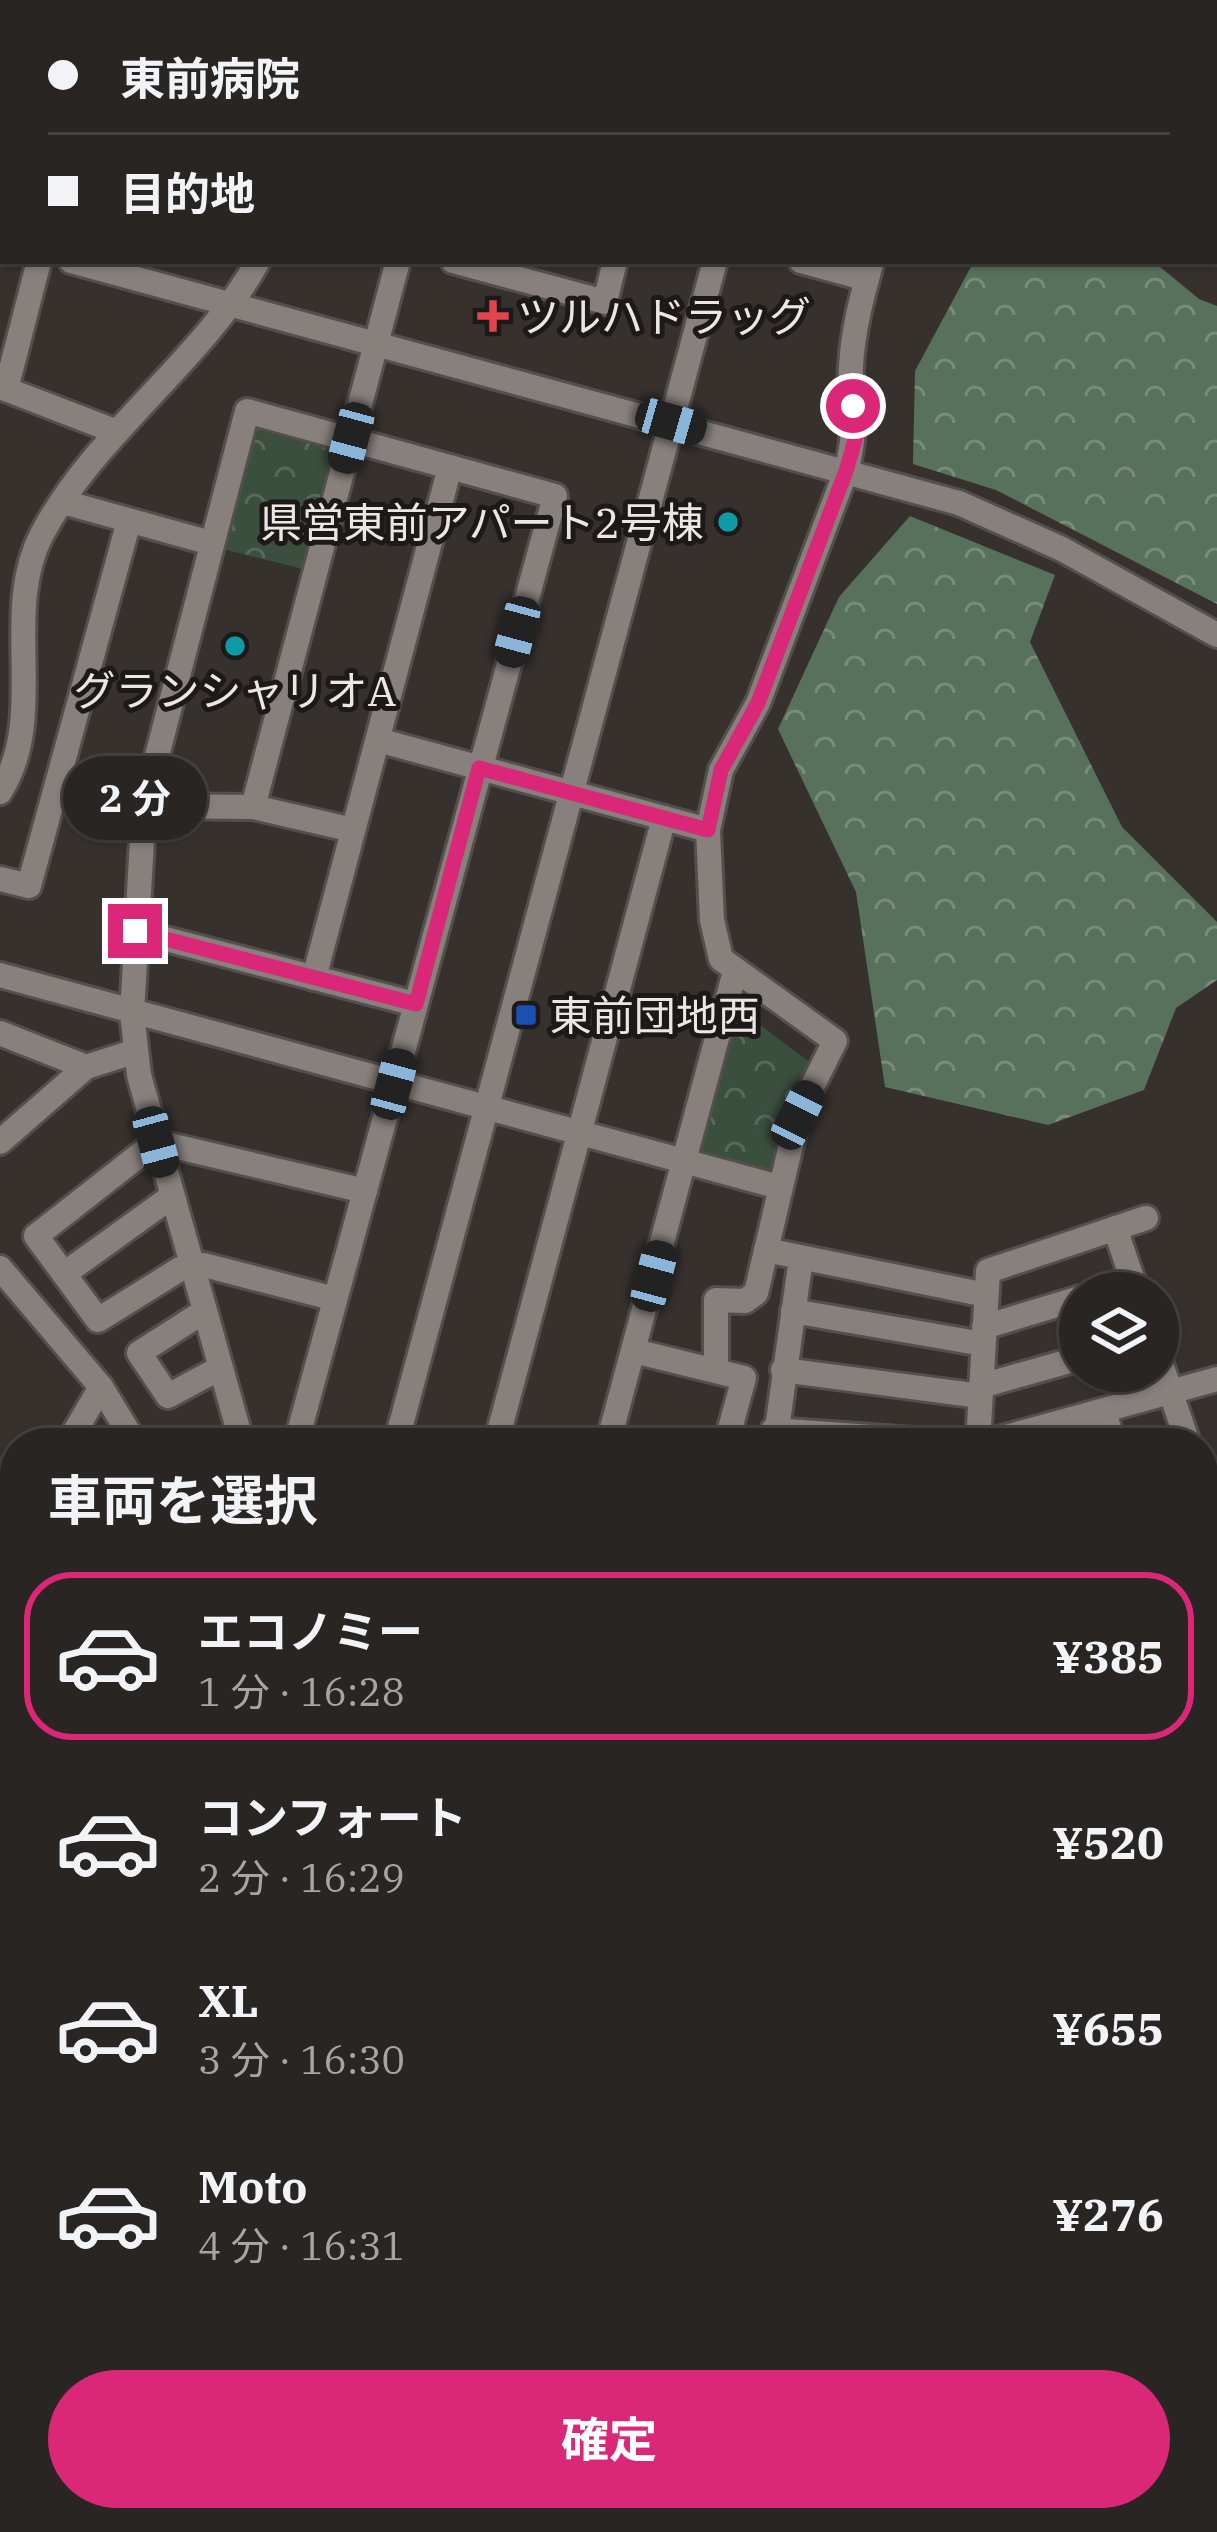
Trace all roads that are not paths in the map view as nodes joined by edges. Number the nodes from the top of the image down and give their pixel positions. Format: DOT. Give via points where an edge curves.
graph roads {
  1 [pos="38,264"];
  2 [pos="256,264"];
  3 [pos="397,264"];
  4 [pos="464,264"];
  5 [pos="614,264"];
  6 [pos="714,264"];
  7 [pos="824,264"];
  8 [pos="105,265"];
  9 [pos="869,270"];
  10 [pos="231,304"];
  11 [pos="377,345"];
  12 [pos="3,388"];
  13 [pos="671,422"];
  14 [pos="116,432"];
  15 [pos="351,438"];
  16 [pos="450,467"];
  17 [pos="846,471"];
  18 [pos="63,502"];
  19 [pos="129,520"];
  20 [pos="212,543"];
  21 [pos="1217,635"];
  22 [pos="11,681"];
  23 [pos="378,740"];
  24 [pos="479,768"];
  25 [pos="0,792"];
  26 [pos="571,793"];
  27 [pos="144,806"];
  28 [pos="253,807"];
  29 [pos="664,818"];
  30 [pos="353,830"];
  31 [pos="708,830"];
  32 [pos="0,879"];
  33 [pos="135,931"];
  34 [pos="735,971"];
  35 [pos="0,975"];
  36 [pos="314,978"];
  37 [pos="416,1004"];
  38 [pos="132,1013"];
  39 [pos="0,1033"];
  40 [pos="134,1052"];
  41 [pos="86,1067"];
  42 [pos="394,1084"];
  43 [pos="486,1109"];
  44 [pos="579,1133"];
  45 [pos="0,1142"];
  46 [pos="156,1142"];
  47 [pos="685,1162"];
  48 [pos="779,1186"];
  49 [pos="365,1191"];
  50 [pos="171,1197"];
  51 [pos="1146,1218"];
  52 [pos="1115,1228"];
  53 [pos="766,1250"];
  54 [pos="801,1258"];
  55 [pos="190,1267"];
  56 [pos="0,1268"];
  57 [pos="1130,1272"];
  58 [pos="64,1274"];
  59 [pos="986,1295"];
  60 [pos="335,1299"];
  61 [pos="1059,1306"];
  62 [pos="793,1311"];
  63 [pos="203,1312"];
  64 [pos="984,1335"];
  65 [pos="634,1352"];
  66 [pos="1059,1365"];
  67 [pos="220,1368"];
  68 [pos="716,1370"];
  69 [pos="783,1370"];
  70 [pos="1217,1379"];
  71 [pos="101,1387"];
  72 [pos="981,1391"];
  73 [pos="1171,1392"];
  74 [pos="1172,1395"];
  75 [pos="1106,1412"];
  76 [pos="77,1428"];
  77 [pos="126,1428"];
  78 [pos="238,1428"];
  79 [pos="300,1428"];
  80 [pos="401,1428"];
  81 [pos="500,1428"];
  82 [pos="612,1428"];
  83 [pos="730,1428"];
  84 [pos="775,1428"];
  85 [pos="981,1428"];
  86 [pos="1041,1428"];
  87 [pos="1109,1428"];
  88 [pos="1183,1428"];
  1 -- 12 [label="street"];
  2 -- 10 [label="street"];
  3 -- 11 [label="street"];
  4 -- 5 [label="street" via="604,302"];
  6 -- 13 [label="street"];
  7 -- 9 [label="street"];
  8 -- 10 [label="street"];
  9 -- 17 [label="street" via="851,365 857,433"];
  10 -- 11 [label="street"];
  10 -- 14 [label="street"];
  11 -- 13 [label="street"];
  11 -- 15 [label="street"];
  12 -- 14 [label="street"];
  13 -- 17 [label="street"];
  13 -- 26 [label="street"];
  14 -- 18 [label="street"];
  15 -- 16 [label="street"];
  15 -- 20 [label="street" via="247,411"];
  15 -- 28 [label="street"];
  16 -- 23 [label="street"];
  16 -- 24 [label="street" via="555,496"];
  17 -- 21 [label="street" via="1003,520"];
  17 -- 31 [label="street" via="758,703 721,770"];
  18 -- 19 [label="street"];
  18 -- 22 [label="street" via="41,534 24,590"];
  19 -- 20 [label="street"];
  19 -- 32 [label="street" via="29,886"];
  20 -- 27 [label="street"];
  22 -- 25 [label="street" via="22,734"];
  23 -- 24 [label="street"];
  23 -- 30 [label="street"];
  24 -- 26 [label="street"];
  24 -- 37 [label="street"];
  26 -- 29 [label="street"];
  26 -- 43 [label="street"];
  27 -- 28 [label="street"];
  27 -- 33 [label="street"];
  28 -- 30 [label="street"];
  29 -- 31 [label="street"];
  29 -- 44 [label="street"];
  30 -- 36 [label="street"];
  31 -- 34 [label="street" via="712,920 721,959"];
  33 -- 36 [label="street"];
  33 -- 38 [label="street"];
  34 -- 47 [label="street"];
  34 -- 48 [label="street" via="835,1041 798,1115"];
  35 -- 38 [label="street"];
  36 -- 37 [label="street"];
  37 -- 42 [label="street"];
  38 -- 40 [label="street"];
  38 -- 42 [label="street"];
  39 -- 41 [label="street"];
  40 -- 41 [label="street"];
  40 -- 46 [label="street"];
  41 -- 45 [label="street"];
  42 -- 43 [label="street"];
  42 -- 49 [label="street"];
  43 -- 44 [label="street"];
  43 -- 80 [label="street"];
  44 -- 47 [label="street"];
  44 -- 81 [label="street"];
  46 -- 49 [label="street"];
  46 -- 50 [label="street"];
  46 -- 58 [label="street" via="36,1236"];
  47 -- 48 [label="street"];
  47 -- 65 [label="street"];
  48 -- 53 [label="street"];
  49 -- 60 [label="street"];
  50 -- 55 [label="street"];
  50 -- 58 [label="street"];
  51 -- 52 [label="street"];
  52 -- 57 [label="street"];
  52 -- 59 [label="street" via="988,1271"];
  53 -- 54 [label="street"];
  53 -- 68 [label="street" via="757,1293 746,1301 716,1300"];
  54 -- 59 [label="street"];
  54 -- 62 [label="street"];
  55 -- 58 [label="street" via="98,1321"];
  55 -- 60 [label="street"];
  55 -- 63 [label="street"];
  56 -- 71 [label="street"];
  59 -- 64 [label="street"];
  60 -- 79 [label="street"];
  61 -- 64 [label="street"];
  62 -- 64 [label="street"];
  62 -- 69 [label="street"];
  63 -- 67 [label="street"];
  63 -- 67 [label="street" via="139,1353 168,1396"];
  64 -- 72 [label="street"];
  65 -- 68 [label="street"];
  65 -- 82 [label="street"];
  66 -- 72 [label="street"];
  67 -- 78 [label="street"];
  68 -- 83 [label="street" via="744,1378"];
  69 -- 72 [label="street"];
  69 -- 84 [label="street"];
  70 -- 74 [label="street"];
  71 -- 76 [label="street"];
  71 -- 77 [label="street"];
  72 -- 85 [label="street"];
  73 -- 74 [label="street"];
  74 -- 75 [label="street"];
  74 -- 88 [label="street"];
  75 -- 86 [label="street"];
  75 -- 87 [label="street"];
}
